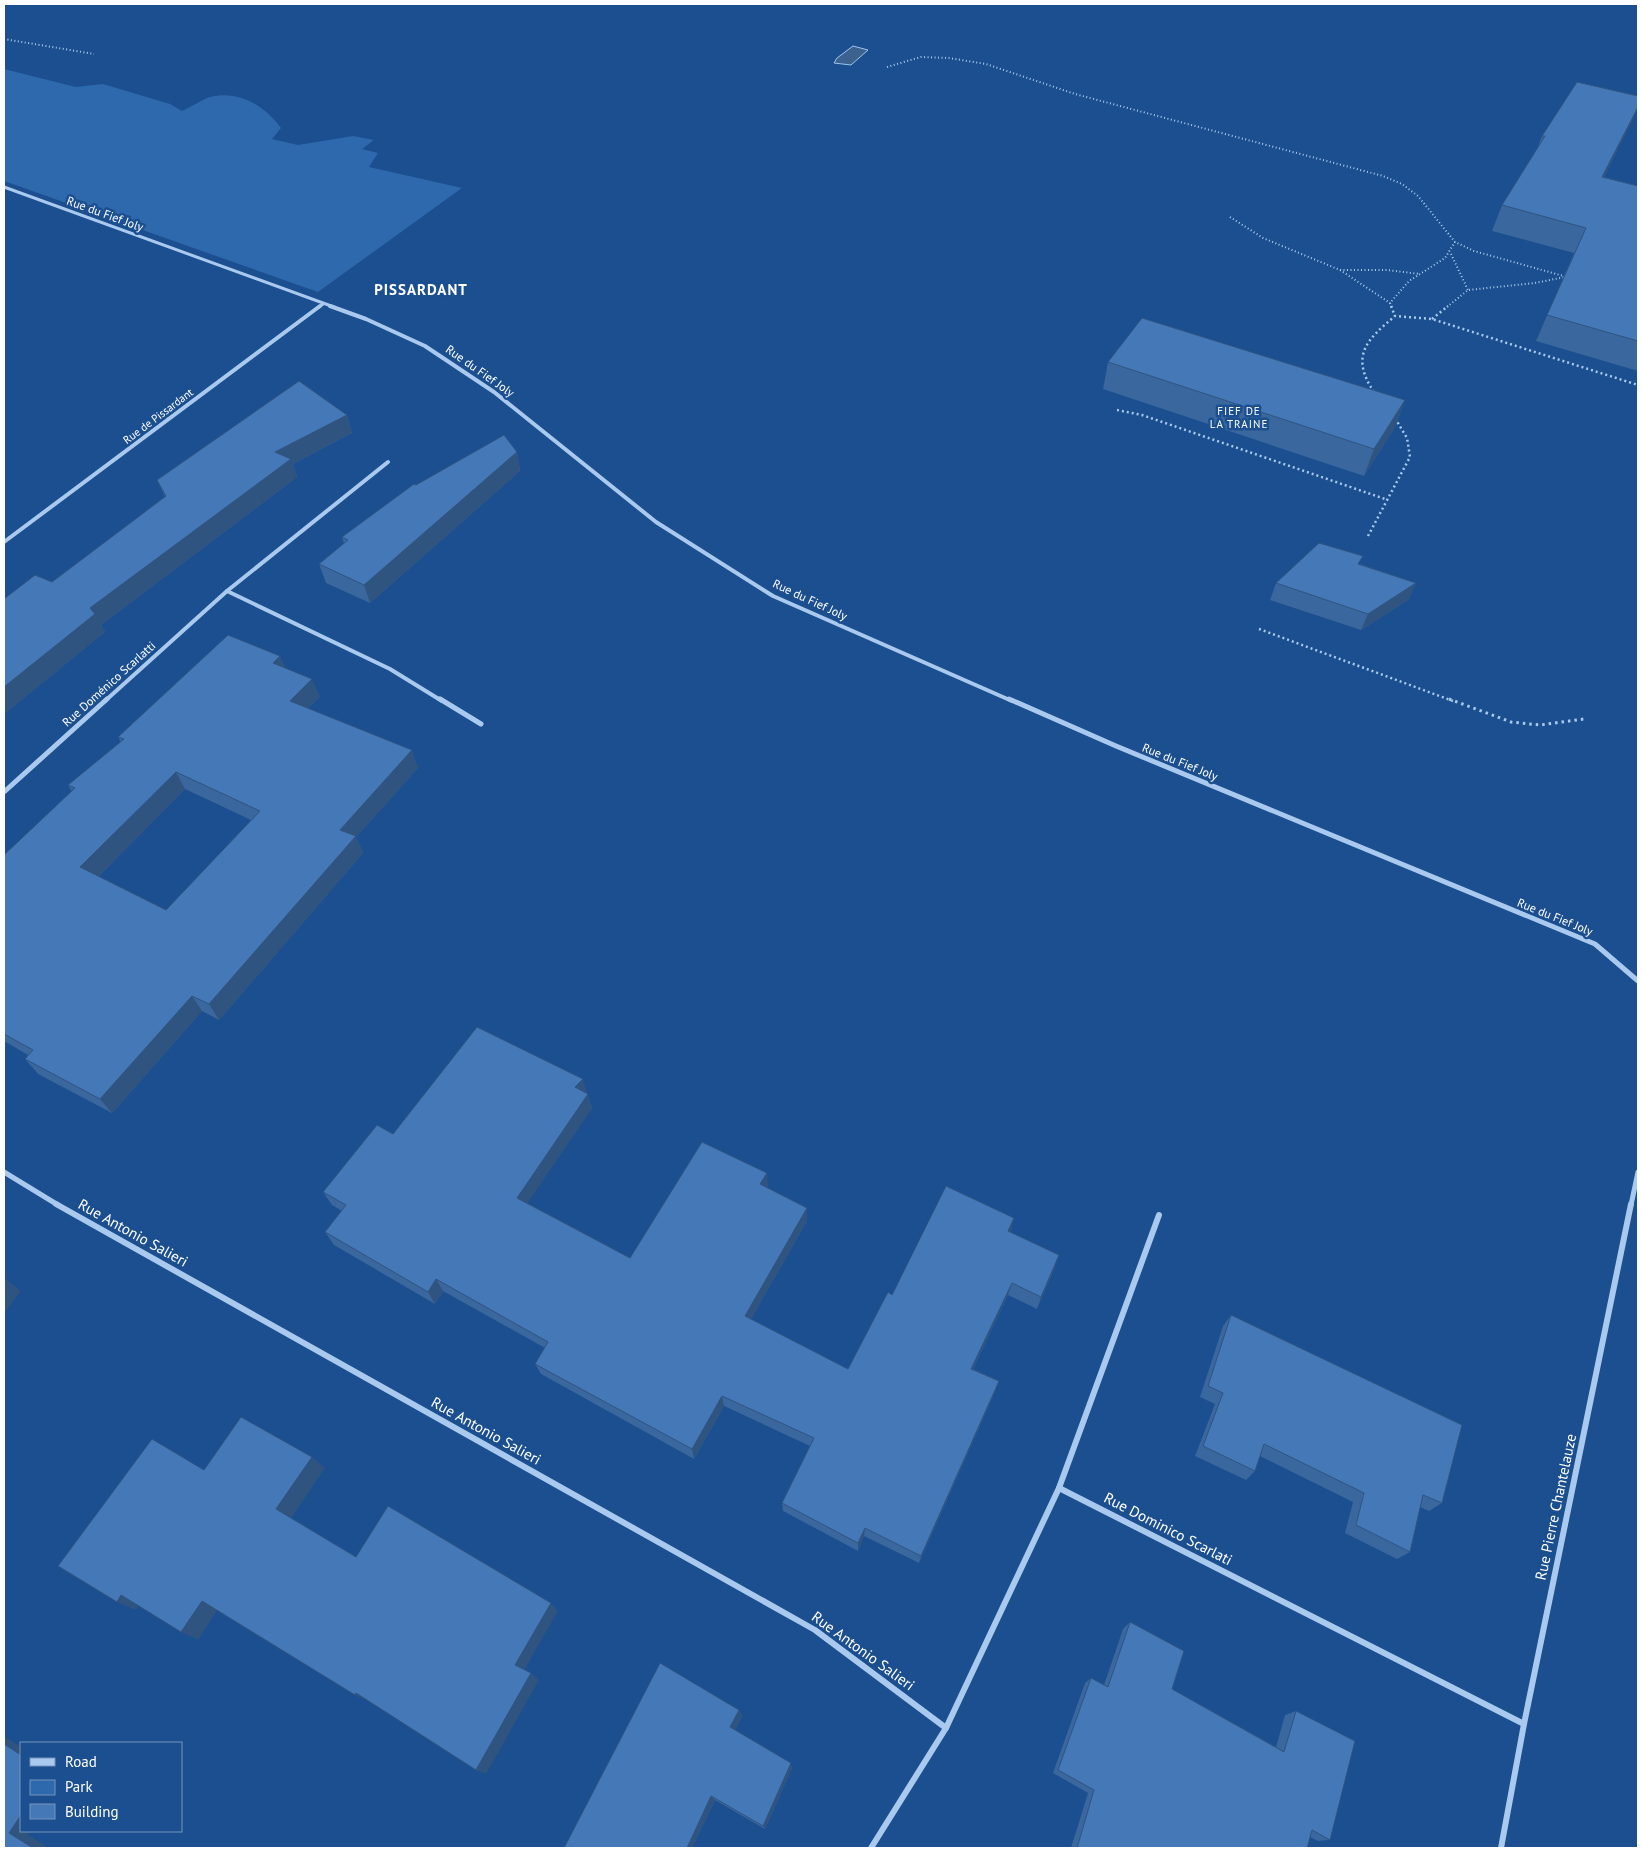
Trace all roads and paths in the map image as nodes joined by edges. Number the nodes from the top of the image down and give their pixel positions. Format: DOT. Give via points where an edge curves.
graph roads {
  1 [pos="4,39"];
  2 [pos="94,54"];
  3 [pos="887,67"];
  4 [pos="4,187"];
  5 [pos="1230,217"];
  6 [pos="1455,242"];
  7 [pos="1451,254"];
  8 [pos="1340,270"];
  9 [pos="1420,274"];
  10 [pos="1565,277"];
  11 [pos="1574,278"];
  12 [pos="1468,290"];
  13 [pos="1390,303"];
  14 [pos="323,304"];
  15 [pos="1395,316"];
  16 [pos="1432,319"];
  17 [pos="1638,385"];
  18 [pos="1375,393"];
  19 [pos="1117,410"];
  20 [pos="1392,414"];
  21 [pos="388,462"];
  22 [pos="1388,500"];
  23 [pos="1368,536"];
  24 [pos="4,542"];
  25 [pos="227,591"];
  26 [pos="1259,629"];
  27 [pos="1584,719"];
  28 [pos="482,724"];
  29 [pos="4,792"];
  30 [pos="1638,981"];
  31 [pos="4,1172"];
  32 [pos="1638,1172"];
  33 [pos="1159,1215"];
  34 [pos="1059,1488"];
  35 [pos="1524,1724"];
  36 [pos="946,1728"];
  37 [pos="871,1848"];
  38 [pos="1501,1848"];
  1 -- 2 [label="path"];
  3 -- 6 [label="path" via="921,57 986,64 1075,94 1383,176 1418,196"];
  4 -- 14 [label="street, Rue du Fief Joly"];
  5 -- 8 [label="path" via="1263,238"];
  6 -- 7 [label="path"];
  6 -- 10 [label="path" via="1474,251"];
  7 -- 9 [label="path"];
  7 -- 12 [label="path"];
  8 -- 9 [label="path"];
  8 -- 13 [label="path"];
  9 -- 13 [label="path" via="1402,286"];
  10 -- 11 [label="path"];
  10 -- 12 [label="path"];
  12 -- 16 [label="path"];
  13 -- 15 [label="path"];
  14 -- 24 [label="street, Rue de Pissardant"];
  14 -- 30 [label="street, Rue du Fief Joly" via="374,322 425,346 459,367 656,522 773,596 1116,746 1595,944"];
  15 -- 16 [label="path" via="1413,320"];
  15 -- 18 [label="path" via="1368,340 1363,360 1369,386"];
  16 -- 17 [label="path"];
  19 -- 22 [label="path"];
  20 -- 22 [label="path" via="1407,438 1410,457"];
  21 -- 25 [label="street, Rue Doménico Scarlatti"];
  22 -- 23 [label="path"];
  25 -- 28 [label="street" via="390,669"];
  25 -- 29 [label="street, Rue Doménico Scarlatti"];
  26 -- 27 [label="path" via="1512,722 1540,725"];
  31 -- 36 [label="street, Rue Antonio Salieri" via="80,1219 815,1630"];
  32 -- 35 [label="street, Rue Pierre Chantelauze"];
  33 -- 34 [label="street"];
  34 -- 35 [label="street, Rue Dominico Scarlati"];
  34 -- 36 [label="street"];
  35 -- 38 [label="street, Rue Pierre Chantelauze"];
  36 -- 37 [label="street"];
}
